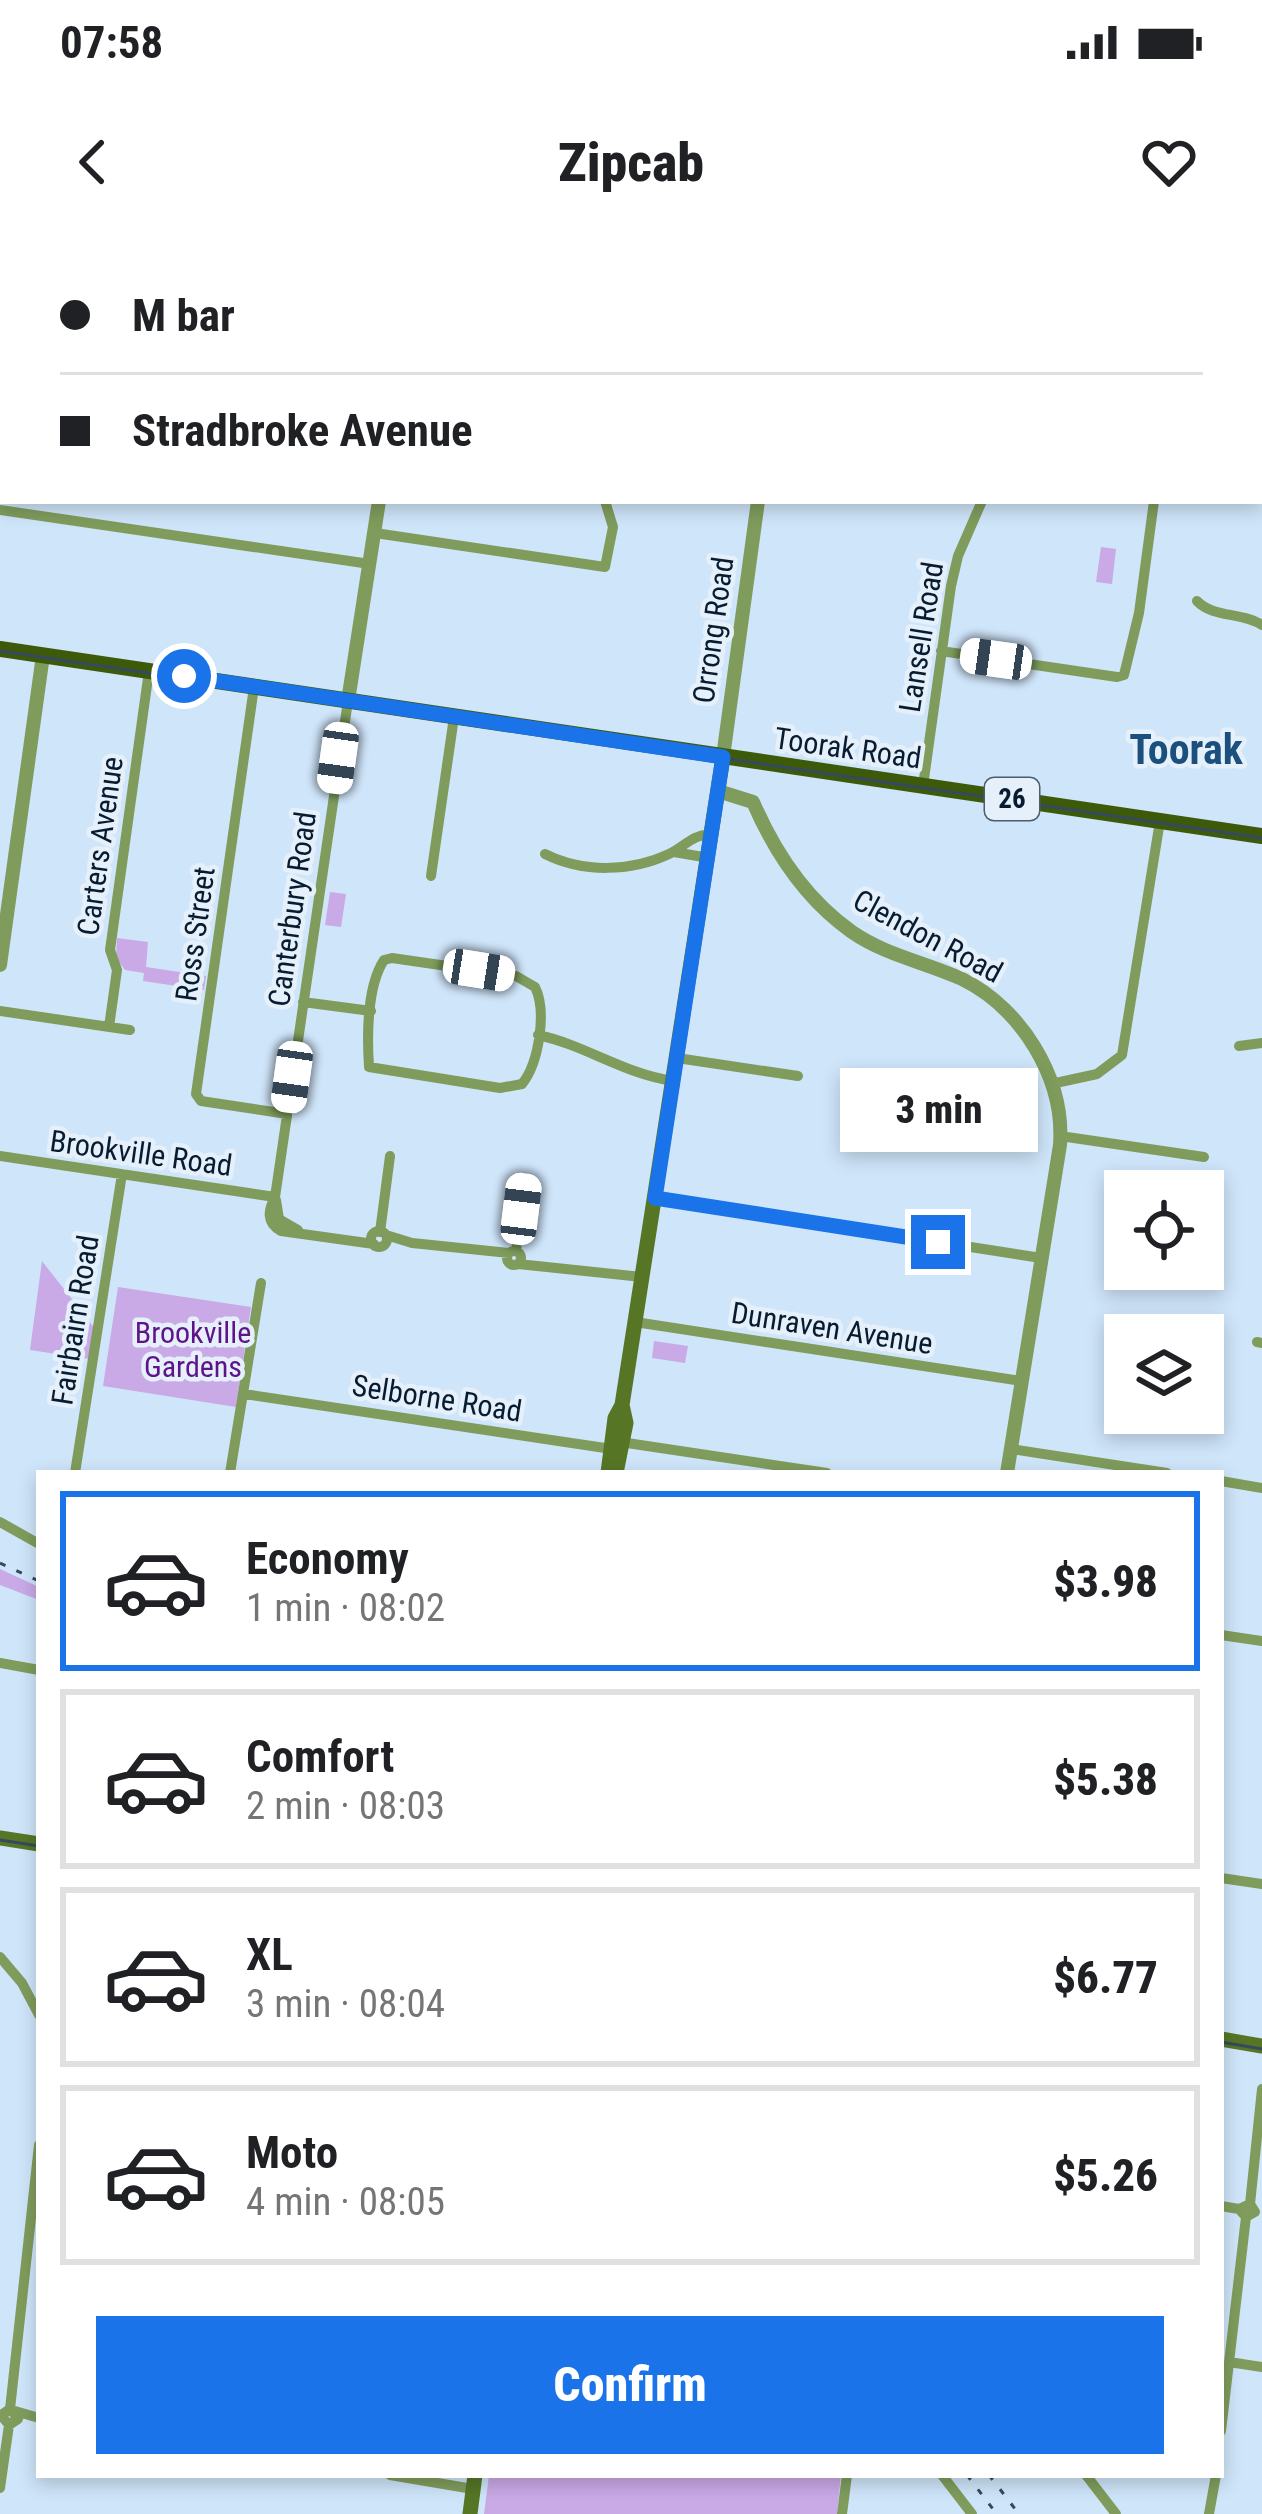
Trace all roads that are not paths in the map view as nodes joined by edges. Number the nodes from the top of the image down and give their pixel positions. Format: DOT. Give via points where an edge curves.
graph roads {
  1 [pos="379,504"];
  2 [pos="606,504"];
  3 [pos="758,504"];
  4 [pos="981,504"];
  5 [pos="1154,504"];
  6 [pos="0,510"];
  7 [pos="375,533"];
  8 [pos="370,564"];
  9 [pos="1197,601"];
  10 [pos="1262,625"];
  11 [pos="0,649"];
  12 [pos="941,651"];
  13 [pos="43,655"];
  14 [pos="149,671"];
  15 [pos="254,687"];
  16 [pos="348,701"];
  17 [pos="454,717"];
  18 [pos="723,757"];
  19 [pos="922,786"];
  20 [pos="717,796"];
  21 [pos="1160,821"];
  22 [pos="711,835"];
  23 [pos="1262,836"];
  24 [pos="674,852"];
  25 [pos="545,854"];
  26 [pos="709,858"];
  27 [pos="431,876"];
  28 [pos="375,947"];
  29 [pos="385,960"];
  30 [pos="0,965"];
  31 [pos="550,976"];
  32 [pos="536,987"];
  33 [pos="303,1002"];
  34 [pos="0,1011"];
  35 [pos="371,1011"];
  36 [pos="109,1027"];
  37 [pos="130,1030"];
  38 [pos="538,1036"];
  39 [pos="1262,1042"];
  40 [pos="1239,1046"];
  41 [pos="677,1058"];
  42 [pos="798,1076"];
  43 [pos="673,1081"];
  44 [pos="1051,1084"];
  45 [pos="287,1114"];
  46 [pos="1060,1136"];
  47 [pos="0,1156"];
  48 [pos="391,1156"];
  49 [pos="1204,1157"];
  50 [pos="122,1174"];
  51 [pos="524,1178"];
  52 [pos="275,1196"];
  53 [pos="655,1198"];
  54 [pos="379,1238"];
  55 [pos="515,1257"];
  56 [pos="1041,1258"];
  57 [pos="642,1277"];
  58 [pos="261,1283"];
  59 [pos="635,1322"];
  60 [pos="1022,1381"];
  61 [pos="244,1394"];
  62 [pos="616,1445"];
  63 [pos="1011,1448"];
  64 [pos="75,1470"];
  65 [pos="231,1470"];
  66 [pos="612,1470"];
  67 [pos="804,1470"];
  68 [pos="1007,1470"];
  69 [pos="1148,1470"];
  70 [pos="1224,1482"];
  71 [pos="1262,1488"];
  72 [pos="0,1522"];
  73 [pos="36,1542"];
  74 [pos="1224,1635"];
  75 [pos="1262,1641"];
  76 [pos="0,1663"];
  77 [pos="36,1669"];
  78 [pos="0,1838"];
  79 [pos="36,1844"];
  80 [pos="1224,1878"];
  81 [pos="1262,1884"];
  82 [pos="0,1957"];
  83 [pos="36,2009"];
  84 [pos="1224,2040"];
  85 [pos="1262,2046"];
  86 [pos="1262,2089"];
  87 [pos="36,2176"];
  88 [pos="1251,2211"];
  89 [pos="1229,2362"];
  90 [pos="1262,2367"];
  91 [pos="1224,2405"];
  92 [pos="13,2417"];
  93 [pos="36,2418"];
  94 [pos="426,2478"];
  95 [pos="847,2478"];
  96 [pos="944,2478"];
  97 [pos="1089,2478"];
  98 [pos="1215,2478"];
  99 [pos="474,2482"];
  100 [pos="0,2488"];
  101 [pos="470,2514"];
  102 [pos="842,2514"];
  103 [pos="972,2514"];
  104 [pos="1116,2514"];
  105 [pos="1209,2514"];
  1 -- 7 [label="street"];
  2 -- 7 [label="street" via="613,527 605,567"];
  3 -- 18 [label="street, Orrong Road"];
  4 -- 12 [label="street, Lansell Road" via="958,556"];
  5 -- 12 [label="street" via="1124,675"];
  6 -- 8 [label="street"];
  7 -- 8 [label="street"];
  8 -- 16 [label="street"];
  9 -- 10 [label="street"];
  11 -- 13 [label="main road, Toorak Road / 26"];
  12 -- 19 [label="street, Lansell Road"];
  13 -- 14 [label="main road, Toorak Road / 26"];
  13 -- 30 [label="street"];
  14 -- 15 [label="main road, Toorak Road / 26"];
  14 -- 36 [label="street, Carters Avenue" via="110,950 117,970"];
  15 -- 16 [label="main road, Toorak Road / 26"];
  15 -- 45 [label="street, Ross Street" via="196,1094"];
  16 -- 17 [label="main road, Toorak Road / 26"];
  16 -- 33 [label="street, Canterbury Road"];
  17 -- 18 [label="main road, Toorak Road / 26"];
  17 -- 27 [label="street"];
  18 -- 19 [label="main road, Toorak Road / 26"];
  18 -- 20 [label="main road, Orrong Road"];
  19 -- 21 [label="main road, Toorak Road / 26"];
  20 -- 22 [label="main road, Orrong Road"];
  20 -- 44 [label="street, Clendon Road" via="747,797 771,844 827,913 876,947 962,980 1002,1006"];
  21 -- 23 [label="main road, Toorak Road / 26"];
  21 -- 44 [label="street" via="1126,1045 1106,1070"];
  22 -- 24 [label="street"];
  22 -- 26 [label="main road, Orrong Road"];
  24 -- 25 [label="street" via="603,868"];
  24 -- 26 [label="street"];
  26 -- 41 [label="main road, Orrong Road"];
  28 -- 29 [label="street"];
  29 -- 32 [label="street" via="516,976"];
  29 -- 35 [label="street"];
  31 -- 32 [label="street"];
  32 -- 38 [label="street"];
  33 -- 35 [label="street"];
  33 -- 45 [label="street, Canterbury Road"];
  34 -- 36 [label="street"];
  35 -- 38 [label="street" via="363,1070 526,1089"];
  36 -- 37 [label="street"];
  38 -- 43 [label="street"];
  39 -- 40 [label="street"];
  41 -- 42 [label="street"];
  41 -- 43 [label="main road, Orrong Road"];
  43 -- 53 [label="main road, Orrong Road"];
  44 -- 46 [label="street, Clendon Road"];
  45 -- 52 [label="street, Canterbury Road"];
  46 -- 49 [label="street"];
  46 -- 56 [label="street, Clendon Road"];
  47 -- 50 [label="street, Brookville Road"];
  48 -- 54 [label="street"];
  50 -- 52 [label="street, Brookville Road"];
  50 -- 64 [label="street, Fairbairn Road"];
  51 -- 55 [label="street"];
  52 -- 54 [label="street" via="282,1222 307,1233"];
  53 -- 56 [label="street"];
  53 -- 57 [label="main road, Orrong Road"];
  54 -- 55 [label="street"];
  55 -- 57 [label="street"];
  56 -- 60 [label="street, Clendon Road"];
  57 -- 59 [label="main road, Orrong Road"];
  58 -- 61 [label="street"];
  59 -- 60 [label="street, Dunraven Avenue"];
  59 -- 62 [label="main road, Orrong Road" via="626,1423"];
  60 -- 63 [label="street, Clendon Road"];
  61 -- 62 [label="street, Selborne Road"];
  61 -- 65 [label="street"];
  62 -- 66 [label="main road, Orrong Road"];
  62 -- 67 [label="street, Selborne Road"];
  63 -- 68 [label="street, Clendon Road"];
  63 -- 69 [label="street"];
  70 -- 71 [label="street"];
  72 -- 73 [label="street"];
  74 -- 75 [label="street"];
  76 -- 77 [label="street"];
  78 -- 79 [label="main road"];
  80 -- 81 [label="street"];
  82 -- 83 [label="street"];
  84 -- 85 [label="main road"];
  86 -- 88 [label="street"];
  87 -- 92 [label="street"];
  88 -- 89 [label="street"];
  89 -- 90 [label="street"];
  89 -- 91 [label="street"];
  92 -- 93 [label="street"];
  92 -- 100 [label="street"];
  94 -- 99 [label="street"];
  95 -- 102 [label="street"];
  96 -- 103 [label="street"];
  97 -- 104 [label="street"];
  98 -- 105 [label="street"];
  99 -- 101 [label="main road"];
}
